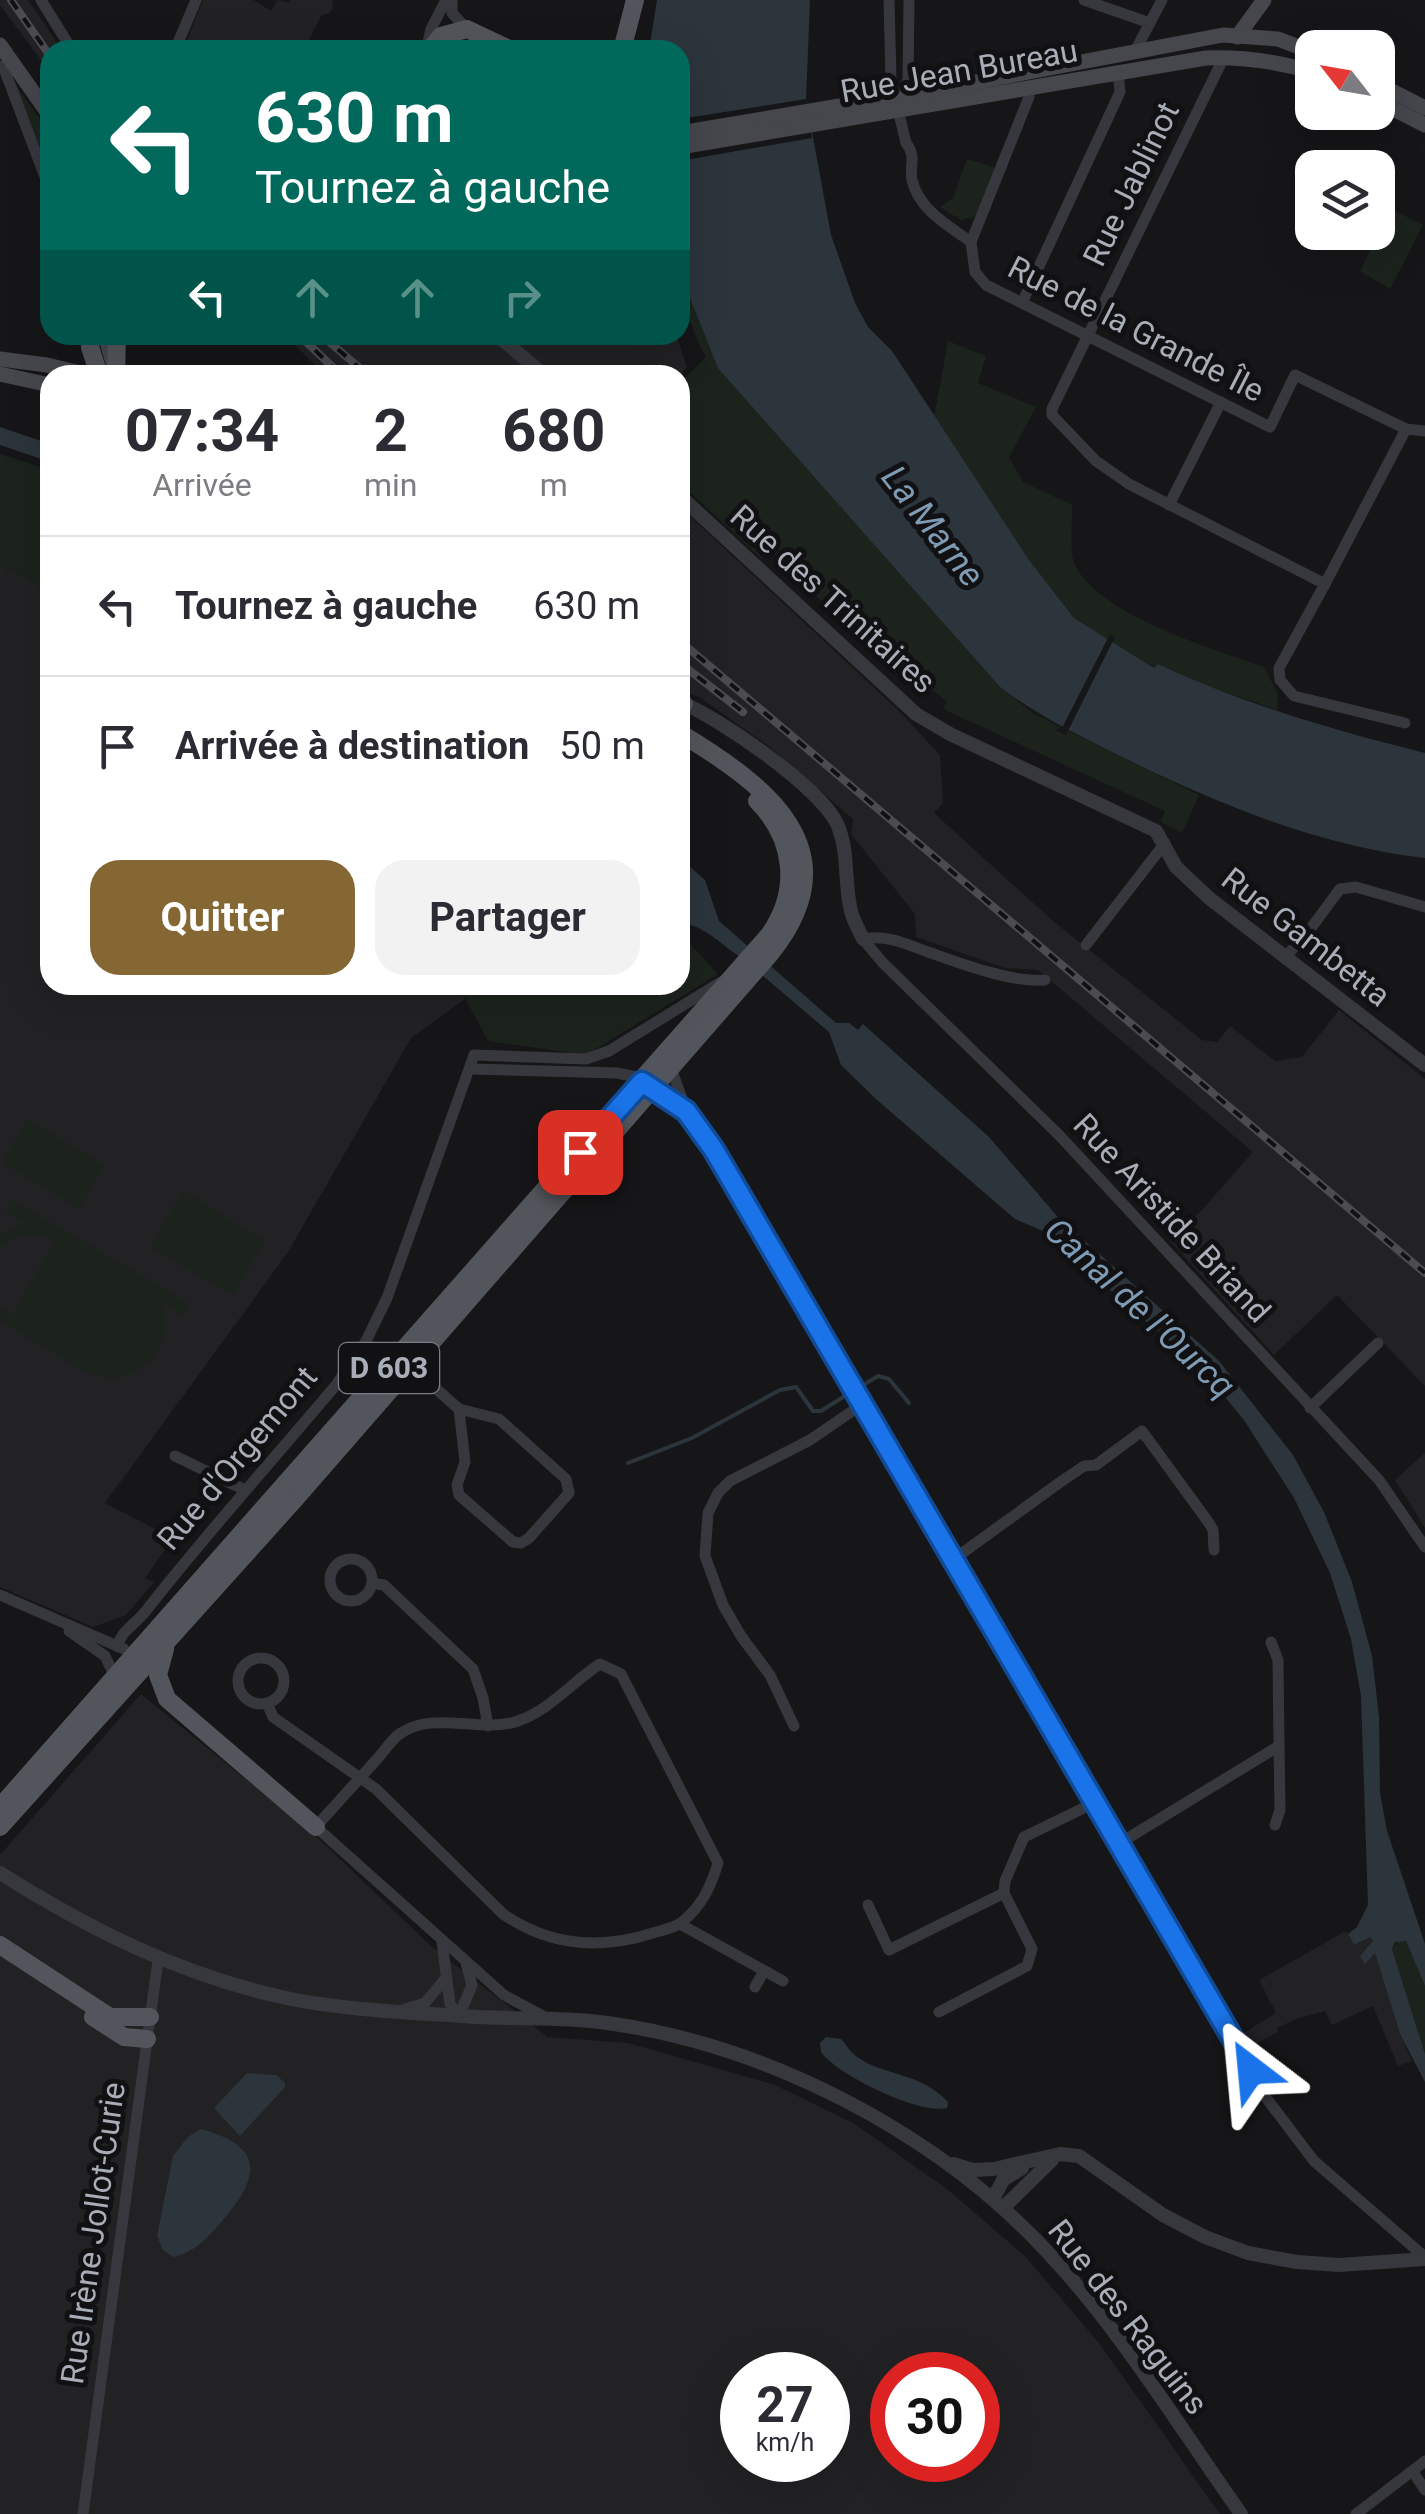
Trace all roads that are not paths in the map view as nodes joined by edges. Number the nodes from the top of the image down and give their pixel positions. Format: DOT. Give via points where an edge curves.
graph roads {
  1 [pos="41,0"];
  2 [pos="196,0"];
  3 [pos="449,0"];
  4 [pos="635,0"];
  5 [pos="889,0"];
  6 [pos="909,0"];
  7 [pos="1084,0"];
  8 [pos="1162,0"];
  9 [pos="1257,3"];
  10 [pos="1150,22"];
  11 [pos="467,29"];
  12 [pos="1238,34"];
  13 [pos="66,40"];
  14 [pos="179,40"];
  15 [pos="432,40"];
  16 [pos="443,40"];
  17 [pos="490,40"];
  18 [pos="625,40"];
  19 [pos="0,46"];
  20 [pos="1295,46"];
  21 [pos="1134,53"];
  22 [pos="1224,57"];
  23 [pos="11,62"];
  24 [pos="1295,67"];
  25 [pos="1118,72"];
  26 [pos="1028,88"];
  27 [pos="1395,93"];
  28 [pos="40,102"];
  29 [pos="898,102"];
  30 [pos="1425,108"];
  31 [pos="1395,110"];
  32 [pos="809,118"];
  33 [pos="1425,125"];
  34 [pos="690,132"];
  35 [pos="690,145"];
  36 [pos="40,164"];
  37 [pos="972,242"];
  38 [pos="1022,304"];
  39 [pos="1088,334"];
  40 [pos="88,345"];
  41 [pos="509,345"];
  42 [pos="0,359"];
  43 [pos="44,365"];
  44 [pos="65,365"];
  45 [pos="532,365"];
  46 [pos="0,374"];
  47 [pos="40,383"];
  48 [pos="1221,402"];
  49 [pos="1406,429"];
  50 [pos="1425,431"];
  51 [pos="690,505"];
  52 [pos="1169,505"];
  53 [pos="1325,584"];
  54 [pos="690,708"];
  55 [pos="1405,723"];
  56 [pos="690,740"];
  57 [pos="690,752"];
  58 [pos="1166,843"];
  59 [pos="1425,907"];
  60 [pos="863,939"];
  61 [pos="1086,945"];
  62 [pos="765,950"];
  63 [pos="1284,958"];
  64 [pos="739,979"];
  65 [pos="1045,980"];
  66 [pos="609,1051"];
  67 [pos="472,1062"];
  68 [pos="1425,1065"];
  69 [pos="671,1068"];
  70 [pos="617,1073"];
  71 [pos="647,1086"];
  72 [pos="686,1111"];
  73 [pos="1378,1343"];
  74 [pos="408,1366"];
  75 [pos="864,1403"];
  76 [pos="1310,1408"];
  77 [pos="459,1409"];
  78 [pos="174,1456"];
  79 [pos="245,1490"];
  80 [pos="1425,1547"];
  81 [pos="1214,1550"];
  82 [pos="954,1559"];
  83 [pos="372,1583"];
  84 [pos="0,1595"];
  85 [pos="40,1613"];
  86 [pos="187,1618"];
  87 [pos="1271,1642"];
  88 [pos="127,1650"];
  89 [pos="119,1682"];
  90 [pos="267,1704"];
  91 [pos="488,1726"];
  92 [pos="794,1726"];
  93 [pos="1279,1746"];
  94 [pos="67,1752"];
  95 [pos="359,1779"];
  96 [pos="1096,1802"];
  97 [pos="0,1808"];
  98 [pos="1274,1825"];
  99 [pos="0,1827"];
  100 [pos="316,1827"];
  101 [pos="0,1836"];
  102 [pos="1120,1843"];
  103 [pos="1,1874"];
  104 [pos="1004,1892"];
  105 [pos="868,1905"];
  106 [pos="680,1924"];
  107 [pos="442,1942"];
  108 [pos="0,1945"];
  109 [pos="0,1957"];
  110 [pos="158,1960"];
  111 [pos="466,1964"];
  112 [pos="764,1970"];
  113 [pos="446,1979"];
  114 [pos="783,1980"];
  115 [pos="755,1986"];
  116 [pos="401,2010"];
  117 [pos="939,2012"];
  118 [pos="459,2016"];
  119 [pos="150,2017"];
  120 [pos="550,2019"];
  121 [pos="147,2039"];
  122 [pos="1060,2154"];
  123 [pos="1040,2159"];
  124 [pos="942,2160"];
  125 [pos="998,2204"];
  126 [pos="1425,2258"];
  127 [pos="1425,2461"];
  128 [pos="1413,2472"];
  129 [pos="1425,2490"];
  130 [pos="83,2514"];
  131 [pos="1240,2514"];
  132 [pos="1356,2514"];
  1 -- 13 [label="street"];
  2 -- 14 [label="street"];
  3 -- 11 [label="street"];
  3 -- 15 [label="street"];
  4 -- 18 [label="main road"];
  5 -- 29 [label="street, Rue de la Grande Île"];
  6 -- 29 [label="street" via="908,80"];
  7 -- 10 [label="street"];
  8 -- 10 [label="street"];
  9 -- 12 [label="main road"];
  10 -- 21 [label="street"];
  11 -- 16 [label="main road"];
  11 -- 17 [label="main road"];
  12 -- 20 [label="main road"];
  12 -- 21 [label="main road"];
  12 -- 22 [label="main road"];
  19 -- 23 [label="main road"];
  21 -- 29 [label="main road"];
  22 -- 24 [label="main road, Rue Jean Bureau"];
  22 -- 25 [label="main road, Rue Jean Bureau"];
  22 -- 39 [label="street, Rue Jablinot"];
  23 -- 28 [label="main road"];
  23 -- 36 [label="street" via="3,66"];
  25 -- 26 [label="main road, Rue Jean Bureau"];
  25 -- 38 [label="street" via="1120,92"];
  26 -- 29 [label="main road, Rue Jean Bureau"];
  26 -- 37 [label="street"];
  27 -- 30 [label="main road"];
  29 -- 32 [label="main road, Rue Jean Bureau"];
  29 -- 37 [label="street, Rue de la Grande Île" via="921,202"];
  31 -- 33 [label="main road"];
  32 -- 34 [label="main road"];
  32 -- 35 [label="main road"];
  37 -- 38 [label="street, Rue de la Grande Île" via="980,280"];
  38 -- 39 [label="street, Rue de la Grande Île"];
  39 -- 48 [label="street, Rue de la Grande Île"];
  39 -- 52 [label="street, Rue Jablinot" via="1052,415 1112,473"];
  40 -- 44 [label="main road" via="81,360"];
  41 -- 45 [label="street"];
  42 -- 43 [label="main road"];
  46 -- 47 [label="main road"];
  48 -- 49 [label="street, Rue de la Grande Île" via="1270,427 1295,375"];
  48 -- 52 [label="street"];
  49 -- 50 [label="street, Rue de la Grande Île"];
  49 -- 53 [label="street"];
  51 -- 58 [label="street, Rue des Trinitaires" via="916,714 1156,830"];
  52 -- 53 [label="street"];
  53 -- 55 [label="street" via="1279,668 1280,680 1294,696"];
  54 -- 60 [label="street" via="766,756 830,812 845,856 851,913"];
  56 -- 62 [label="main road, D 603" via="774,801 801,848 802,897 794,919"];
  57 -- 62 [label="main road, D 603" via="746,791 782,837 788,895"];
  58 -- 61 [label="street"];
  58 -- 63 [label="street, Rue Gambetta" via="1176,867"];
  59 -- 63 [label="street" via="1340,889"];
  60 -- 65 [label="street" via="912,944 1017,979"];
  60 -- 76 [label="street, Rue Aristide Briand" via="1059,1135"];
  62 -- 64 [label="main road, D 603"];
  63 -- 68 [label="street, Rue Gambetta"];
  64 -- 66 [label="street"];
  64 -- 69 [label="main road, D 603"];
  64 -- 71 [label="main road, D 603"];
  66 -- 67 [label="street" via="586,1060"];
  66 -- 70 [label="street"];
  67 -- 70 [label="street"];
  67 -- 79 [label="street, Rue d'Orgemont" via="376,1322 336,1385"];
  69 -- 71 [label="main road, D 603"];
  69 -- 72 [label="street"];
  70 -- 71 [label="street"];
  71 -- 72 [label="street"];
  71 -- 74 [label="main road, D 603"];
  71 -- 88 [label="main road, D 603"];
  72 -- 75 [label="street"];
  73 -- 76 [label="street"];
  74 -- 77 [label="street"];
  74 -- 86 [label="main road, D 603"];
  75 -- 82 [label="street"];
  75 -- 92 [label="street" via="810,1440 730,1480 708,1513 705,1556 723,1605 770,1674"];
  76 -- 80 [label="street, Rue Aristide Briand" via="1379,1480"];
  77 -- 77 [label="street" via="459,1495 521,1543 569,1493 566,1478 499,1419"];
  78 -- 79 [label="street"];
  79 -- 88 [label="street, Rue d'Orgemont" via="122,1634"];
  81 -- 82 [label="street" via="1208,1524 1142,1431"];
  82 -- 96 [label="street"];
  83 -- 91 [label="street" via="384,1586 473,1670"];
  84 -- 85 [label="street"];
  85 -- 88 [label="street"];
  85 -- 89 [label="street" via="105,1656"];
  86 -- 89 [label="main road, D 603"];
  86 -- 100 [label="main road" via="159,1664 167,1699"];
  87 -- 93 [label="street" via="1278,1660"];
  88 -- 89 [label="main road, D 603"];
  89 -- 94 [label="main road, D 603"];
  89 -- 97 [label="main road, D 603"];
  90 -- 90 [label="street" via="278,1697 284,1678 278,1666 260,1658 243,1667 239,1685 248,1700"];
  90 -- 95 [label="street" via="273,1716"];
  91 -- 95 [label="street" via="421,1725 398,1735"];
  91 -- 106 [label="street" via="518,1720 554,1701 600,1664 621,1674 718,1862 710,1891"];
  93 -- 98 [label="street" via="1280,1810"];
  93 -- 102 [label="street"];
  94 -- 99 [label="main road, D 603"];
  94 -- 101 [label="main road"];
  95 -- 100 [label="street"];
  95 -- 106 [label="street" via="524,1929 556,1942 597,1944"];
  96 -- 102 [label="street"];
  96 -- 104 [label="street" via="1024,1836"];
  100 -- 107 [label="street"];
  102 -- 126 [label="street" via="1285,2126"];
  103 -- 110 [label="street, Rue des Raguins"];
  104 -- 105 [label="street" via="889,1950"];
  104 -- 117 [label="street" via="1032,1949 1027,1966"];
  106 -- 112 [label="street"];
  107 -- 111 [label="street"];
  107 -- 113 [label="street"];
  108 -- 119 [label="main road" via="110,2018"];
  109 -- 121 [label="main road" via="124,2038"];
  110 -- 116 [label="street, Rue des Raguins" via="284,1998"];
  110 -- 119 [label="street, Rue Irène Jollot-Curie"];
  111 -- 118 [label="street" via="472,1985"];
  111 -- 120 [label="street" via="504,1996"];
  112 -- 114 [label="street"];
  112 -- 115 [label="street"];
  113 -- 116 [label="street" via="425,2003"];
  113 -- 118 [label="street"];
  116 -- 118 [label="street, Rue des Raguins"];
  118 -- 120 [label="street, Rue des Raguins"];
  119 -- 121 [label="street, Rue Irène Jollot-Curie"];
  120 -- 124 [label="street, Rue des Raguins" via="611,2023 734,2053 854,2103"];
  121 -- 130 [label="street, Rue Irène Jollot-Curie"];
  122 -- 123 [label="street"];
  122 -- 125 [label="street"];
  122 -- 126 [label="street" via="1079,2156 1163,2215 1248,2253 1339,2265"];
  123 -- 124 [label="street" via="973,2170"];
  123 -- 125 [label="street" via="1003,2180"];
  124 -- 125 [label="street, Rue des Raguins"];
  125 -- 131 [label="street, Rue des Raguins" via="1094,2308"];
  127 -- 128 [label="street"];
  128 -- 129 [label="street"];
  128 -- 132 [label="street"];
}
